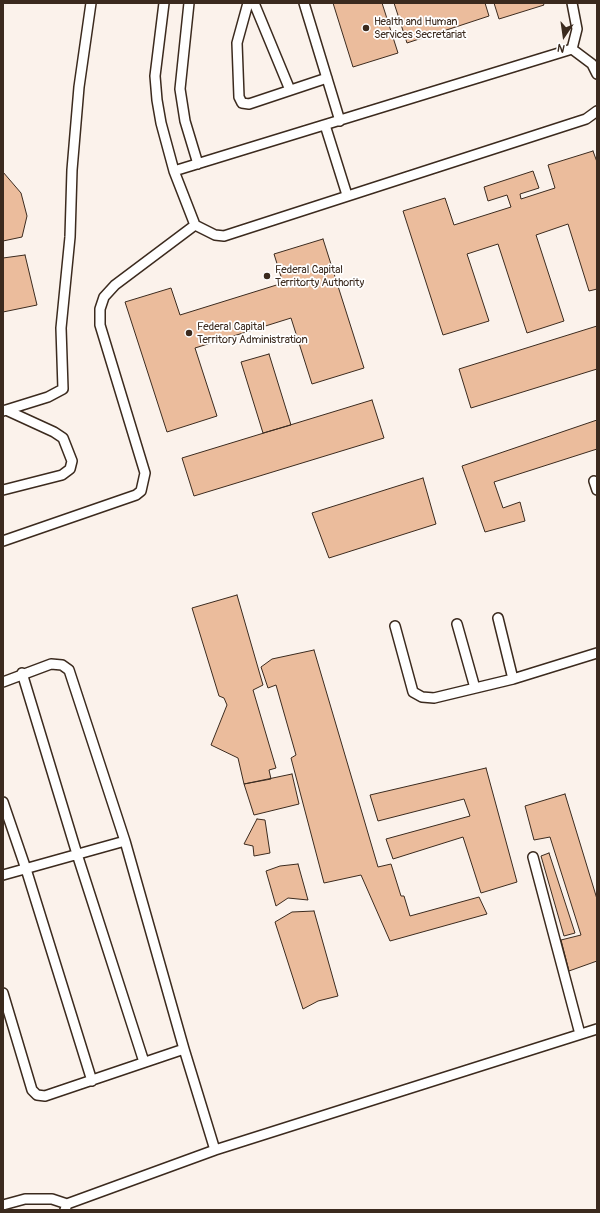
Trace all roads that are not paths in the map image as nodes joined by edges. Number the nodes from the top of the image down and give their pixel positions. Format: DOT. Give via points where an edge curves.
graph roads {
  1 [pos="91,3"];
  2 [pos="164,3"];
  3 [pos="189,3"];
  4 [pos="248,3"];
  5 [pos="254,3"];
  6 [pos="304,3"];
  7 [pos="572,3"];
  8 [pos="572,49"];
  9 [pos="597,74"];
  10 [pos="327,78"];
  11 [pos="290,90"];
  12 [pos="597,111"];
  13 [pos="340,121"];
  14 [pos="325,125"];
  15 [pos="198,164"];
  16 [pos="174,171"];
  17 [pos="347,195"];
  18 [pos="195,225"];
  19 [pos="4,411"];
  20 [pos="594,481"];
  21 [pos="3,490"];
  22 [pos="597,490"];
  23 [pos="3,541"];
  24 [pos="498,618"];
  25 [pos="457,624"];
  26 [pos="395,626"];
  27 [pos="597,653"];
  28 [pos="22,674"];
  29 [pos="513,679"];
  30 [pos="3,682"];
  31 [pos="476,688"];
  32 [pos="3,802"];
  33 [pos="125,841"];
  34 [pos="77,854"];
  35 [pos="533,857"];
  36 [pos="26,869"];
  37 [pos="3,875"];
  38 [pos="3,992"];
  39 [pos="597,1029"];
  40 [pos="580,1034"];
  41 [pos="184,1049"];
  42 [pos="144,1062"];
  43 [pos="92,1081"];
  44 [pos="215,1150"];
  45 [pos="3,1205"];
  46 [pos="66,1207"];
  1 -- 19 [label="lane" via="79,87 72,170 70,237 61,328 63,389 48,397"];
  2 -- 16 [label="lane" via="155,76 157,100"];
  3 -- 15 [label="lane" via="180,89 185,121"];
  4 -- 11 [label="lane" via="237,43 239,97 242,103 249,104"];
  5 -- 11 [label="lane"];
  6 -- 10 [label="lane"];
  7 -- 8 [label="lane" via="577,29"];
  8 -- 9 [label="lane" via="592,64"];
  8 -- 13 [label="lane"];
  10 -- 11 [label="lane"];
  10 -- 13 [label="lane"];
  12 -- 17 [label="lane" via="586,119"];
  13 -- 14 [label="lane"];
  14 -- 15 [label="lane"];
  14 -- 17 [label="lane"];
  15 -- 16 [label="lane"];
  16 -- 18 [label="lane"];
  17 -- 18 [label="lane" via="224,236 207,232"];
  18 -- 23 [label="lane" via="115,285 104,297 100,309 100,325 145,473 141,491 136,495"];
  19 -- 21 [label="lane" via="63,438 72,460 70,469 62,475"];
  20 -- 22 [label="lane"];
  24 -- 29 [label="lane"];
  25 -- 31 [label="lane"];
  26 -- 31 [label="lane" via="413,692 422,697 434,698"];
  27 -- 29 [label="lane"];
  28 -- 30 [label="lane"];
  28 -- 33 [label="lane" via="51,664 62,665 69,670"];
  28 -- 34 [label="lane"];
  29 -- 31 [label="lane"];
  32 -- 36 [label="lane"];
  33 -- 34 [label="lane"];
  33 -- 41 [label="lane"];
  34 -- 36 [label="lane"];
  34 -- 42 [label="lane"];
  35 -- 40 [label="lane"];
  36 -- 37 [label="lane"];
  36 -- 43 [label="lane"];
  38 -- 43 [label="lane" via="32,1090 45,1096"];
  39 -- 40 [label="lane"];
  40 -- 44 [label="lane"];
  41 -- 42 [label="lane"];
  41 -- 44 [label="lane"];
  42 -- 43 [label="lane"];
  44 -- 46 [label="lane"];
  45 -- 46 [label="lane" via="25,1199 52,1198"];
}
